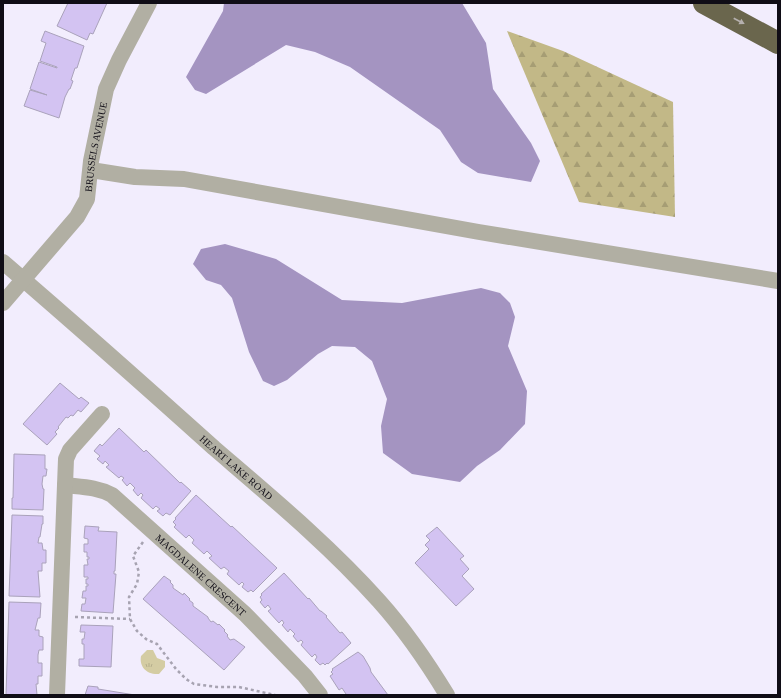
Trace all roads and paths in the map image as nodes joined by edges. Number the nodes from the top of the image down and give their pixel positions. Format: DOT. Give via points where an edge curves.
graph roads {
  1 [pos="149,3"];
  2 [pos="704,3"];
  3 [pos="778,43"];
  4 [pos="91,170"];
  5 [pos="3,262"];
  6 [pos="24,279"];
  7 [pos="778,281"];
  8 [pos="3,303"];
  9 [pos="102,414"];
  10 [pos="65,485"];
  11 [pos="145,540"];
  12 [pos="70,617"];
  13 [pos="130,619"];
  14 [pos="57,695"];
  15 [pos="275,695"];
  16 [pos="320,695"];
  17 [pos="447,695"];
  1 -- 4 [label="street, BRUSSELS AVENUE" via="106,89"];
  2 -- 3 [label="highway, one-way"];
  4 -- 6 [label="street, BRUSSELS AVENUE" via="87,199 82,209"];
  4 -- 7 [label="street" via="135,177 184,178 479,232"];
  5 -- 6 [label="street, HEART LAKE ROAD"];
  6 -- 8 [label="street, BRUSSELS AVENUE"];
  6 -- 17 [label="street, HEART LAKE ROAD" via="350,570 401,628"];
  9 -- 10 [label="street" via="70,450 66,459"];
  10 -- 14 [label="street"];
  10 -- 16 [label="street, MAGDALENE CRESCENT" via="92,487 112,495 245,614"];
  11 -- 13 [label="path" via="133,556 139,572 137,584 130,597"];
  12 -- 13 [label="path"];
  13 -- 15 [label="path" via="137,631 157,644 176,669 194,684 239,687"];
}
